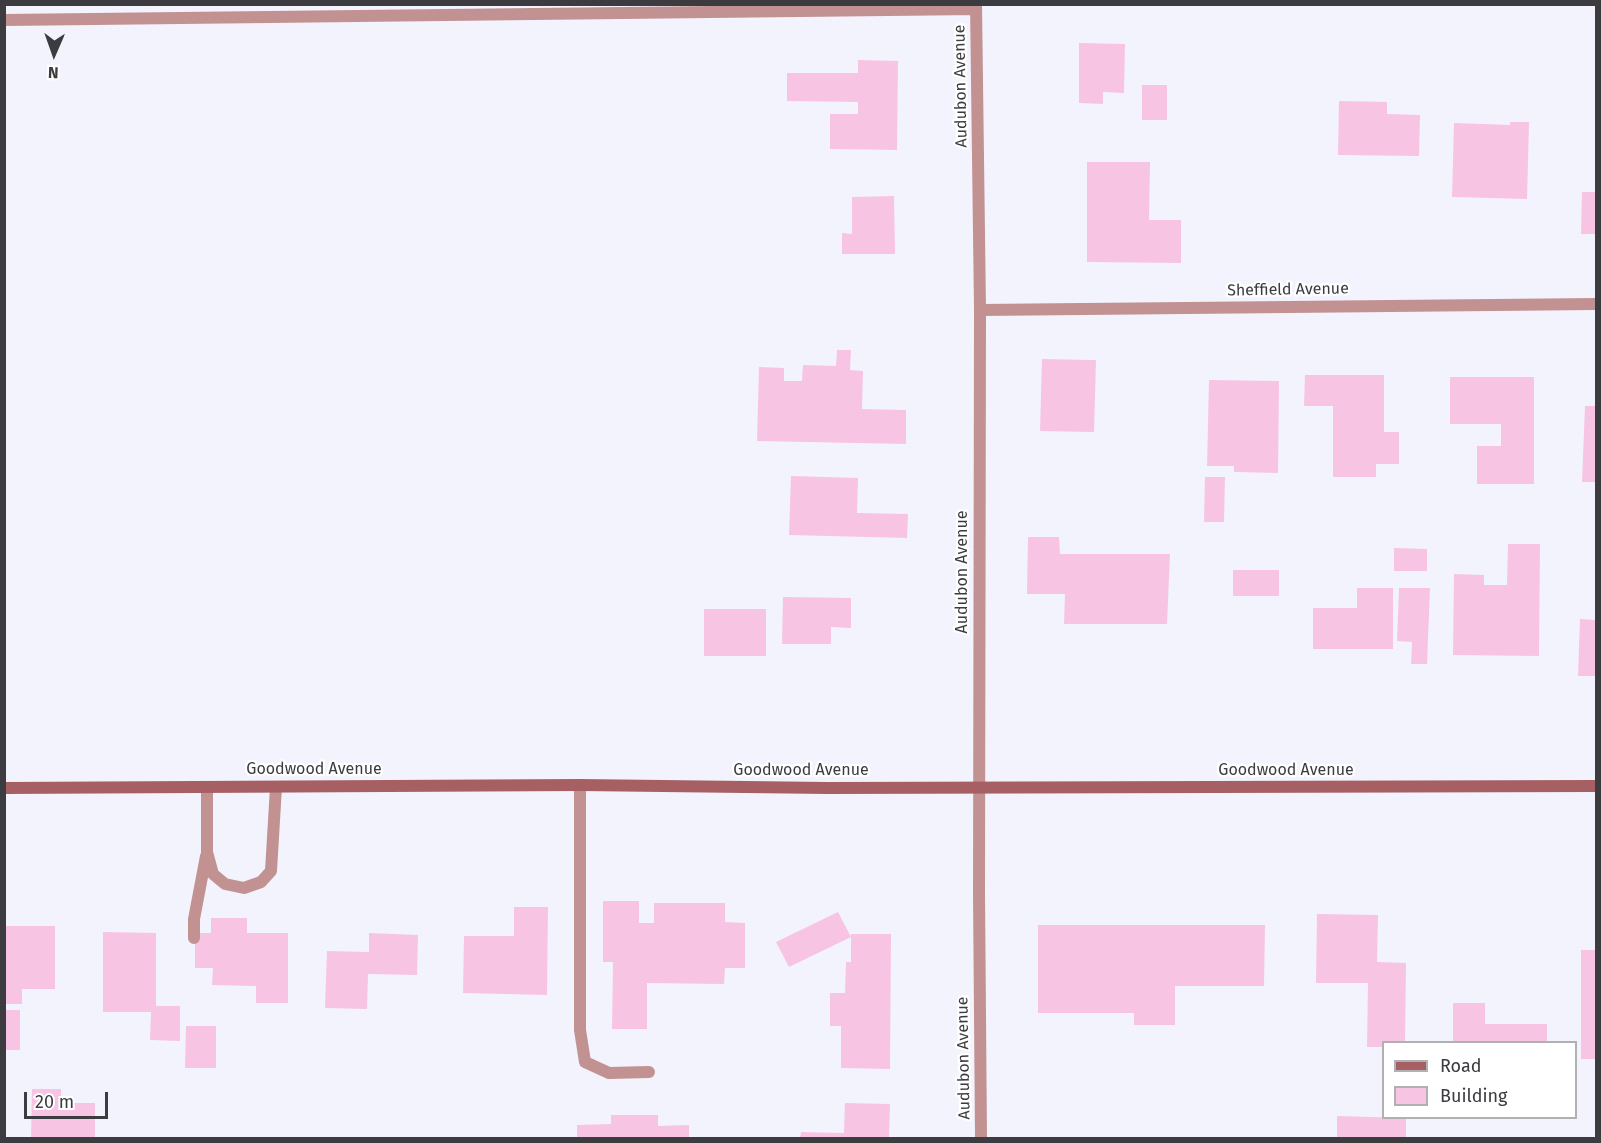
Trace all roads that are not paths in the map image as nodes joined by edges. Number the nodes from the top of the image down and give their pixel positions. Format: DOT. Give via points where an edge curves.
graph roads {
  1 [pos="976,7"];
  2 [pos="4,20"];
  3 [pos="1596,304"];
  4 [pos="980,310"];
  5 [pos="580,785"];
  6 [pos="1596,786"];
  7 [pos="207,787"];
  8 [pos="276,787"];
  9 [pos="4,788"];
  10 [pos="980,788"];
  11 [pos="207,852"];
  12 [pos="194,938"];
  13 [pos="649,1072"];
  14 [pos="981,1138"];
  1 -- 2 [label="street"];
  1 -- 4 [label="street, Audubon Avenue"];
  3 -- 4 [label="street, Sheffield Avenue"];
  4 -- 10 [label="street, Audubon Avenue"];
  5 -- 8 [label="street, Goodwood Avenue"];
  5 -- 10 [label="street, Goodwood Avenue"];
  5 -- 13 [label="street" via="580,1030 585,1062 609,1073"];
  6 -- 10 [label="street, Goodwood Avenue"];
  7 -- 8 [label="street, Goodwood Avenue"];
  7 -- 9 [label="street, Goodwood Avenue"];
  7 -- 11 [label="street"];
  8 -- 11 [label="street" via="271,871 261,882 244,888 225,884 213,874"];
  10 -- 14 [label="street, Audubon Avenue"];
  11 -- 12 [label="street"];
}
